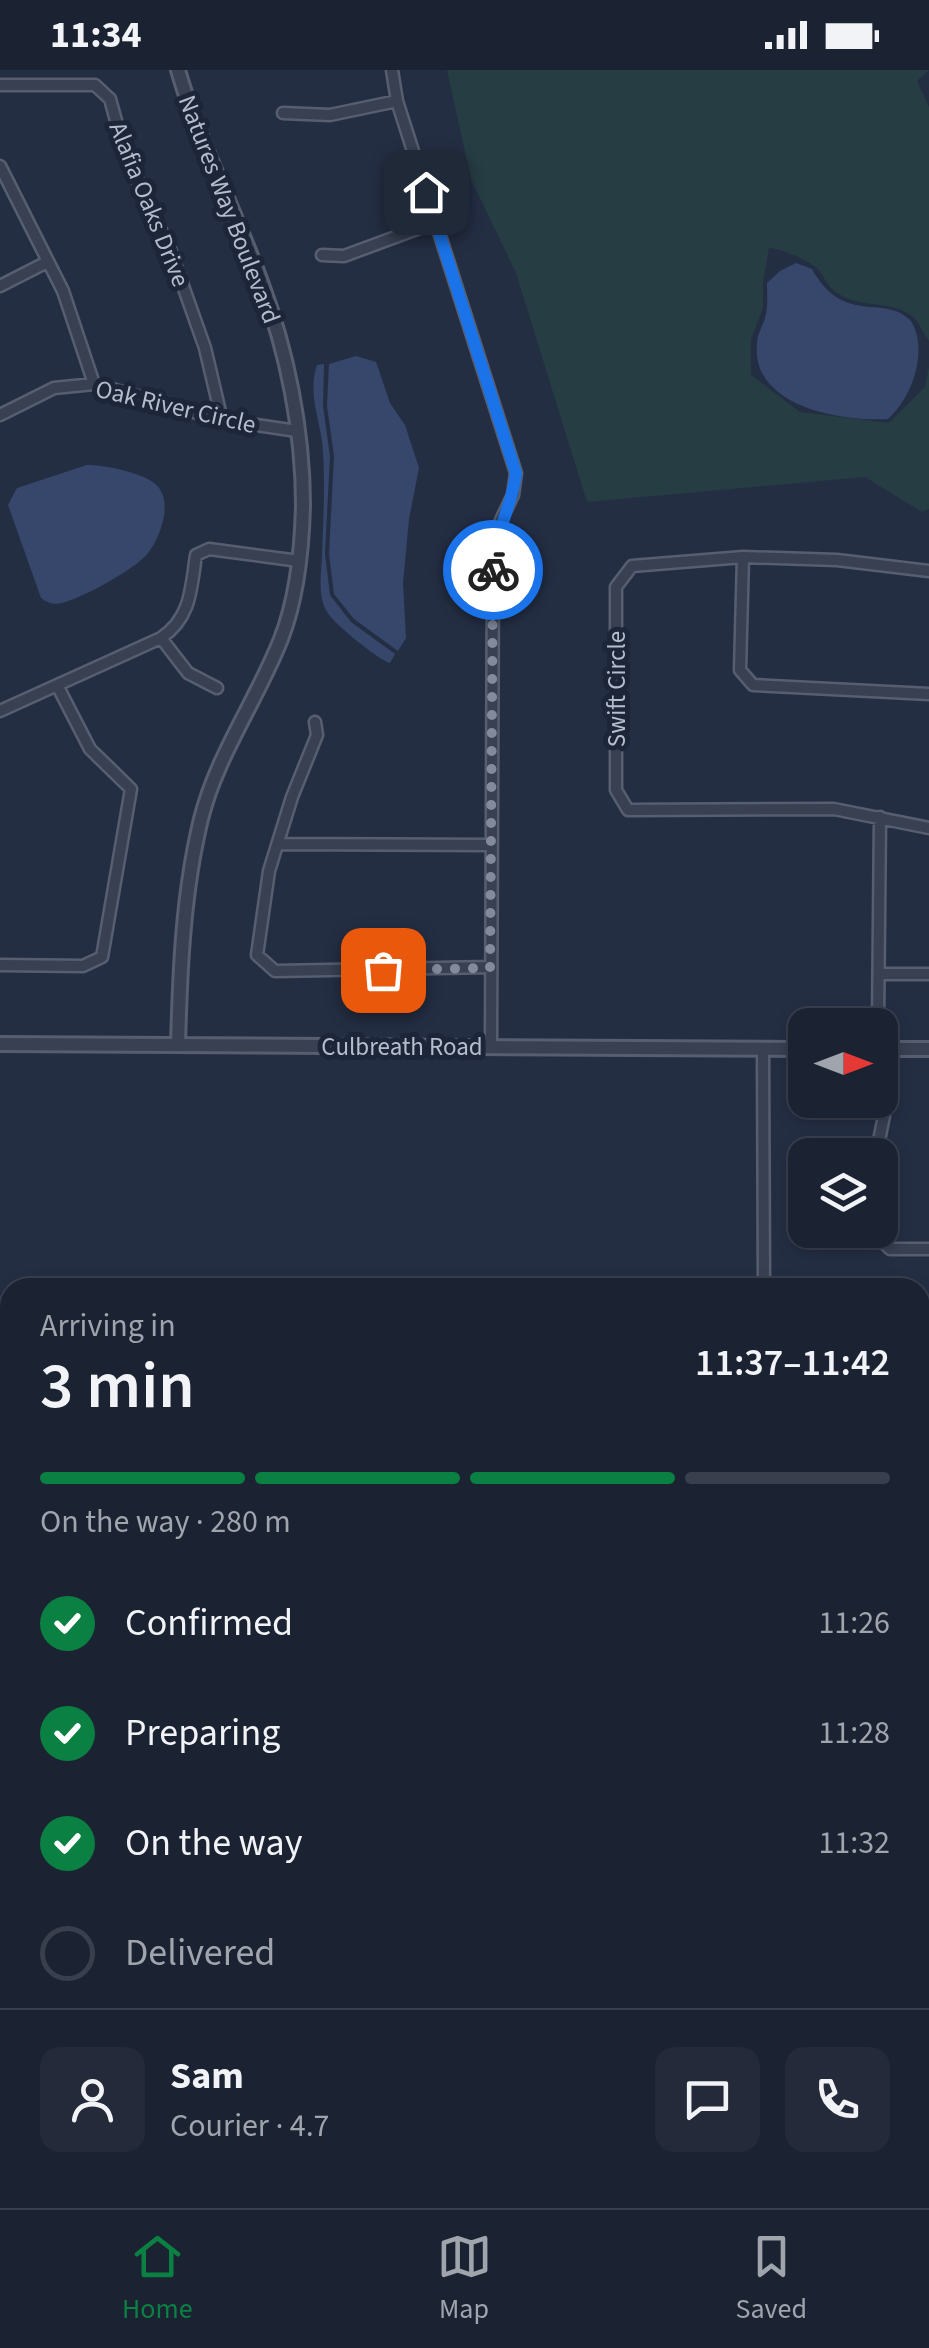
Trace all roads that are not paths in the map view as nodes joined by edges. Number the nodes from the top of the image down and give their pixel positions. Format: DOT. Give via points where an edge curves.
graph roads {
  1 [pos="178,70"];
  2 [pos="392,70"];
  3 [pos="0,85"];
  4 [pos="397,101"];
  5 [pos="283,114"];
  6 [pos="0,166"];
  7 [pos="436,222"];
  8 [pos="322,254"];
  9 [pos="46,262"];
  10 [pos="0,286"];
  11 [pos="94,384"];
  12 [pos="0,415"];
  13 [pos="222,420"];
  14 [pos="298,431"];
  15 [pos="742,557"];
  16 [pos="299,561"];
  17 [pos="929,572"];
  18 [pos="161,638"];
  19 [pos="58,687"];
  20 [pos="217,688"];
  21 [pos="929,694"];
  22 [pos="0,712"];
  23 [pos="316,722"];
  24 [pos="880,817"];
  25 [pos="929,828"];
  26 [pos="279,844"];
  27 [pos="490,846"];
  28 [pos="0,965"];
  29 [pos="490,968"];
  30 [pos="879,974"];
  31 [pos="929,974"];
  32 [pos="878,1008"];
  33 [pos="0,1044"];
  34 [pos="178,1046"];
  35 [pos="491,1047"];
  36 [pos="898,1048"];
  37 [pos="764,1049"];
  38 [pos="788,1049"];
  39 [pos="929,1050"];
  40 [pos="889,1248"];
  41 [pos="929,1249"];
  42 [pos="764,1278"];
  1 -- 14 [label="street, Natures Way Boulevard" via="262,284"];
  2 -- 4 [label="street"];
  3 -- 13 [label="street, Alafia Oaks Drive" via="94,85 110,99 125,153 194,316"];
  4 -- 5 [label="street" via="330,115"];
  4 -- 7 [label="street"];
  6 -- 9 [label="street"];
  7 -- 8 [label="street" via="344,256"];
  7 -- 27 [label="street" via="516,473 493,562"];
  9 -- 10 [label="street"];
  9 -- 11 [label="street" via="63,291"];
  11 -- 12 [label="street, Oak River Circle" via="54,388"];
  11 -- 13 [label="street, Oak River Circle"];
  13 -- 14 [label="street, Oak River Circle"];
  14 -- 16 [label="street, Natures Way Boulevard"];
  15 -- 17 [label="street, Swift Circle"];
  15 -- 21 [label="street" via="740,670 753,685"];
  15 -- 24 [label="street, Swift Circle" via="632,566 616,587 616,790 628,810 834,809"];
  16 -- 18 [label="street" via="209,549 196,556 186,613"];
  16 -- 34 [label="street, Natures Way Boulevard" via="281,639 201,818 180,949"];
  18 -- 19 [label="street"];
  18 -- 20 [label="street" via="188,673"];
  19 -- 22 [label="street"];
  19 -- 28 [label="street" via="90,749 131,789 102,957 83,966"];
  23 -- 26 [label="street"];
  24 -- 25 [label="street, Swift Circle"];
  24 -- 30 [label="street"];
  26 -- 27 [label="street"];
  26 -- 29 [label="street" via="258,955 275,972"];
  27 -- 29 [label="street"];
  29 -- 35 [label="street"];
  30 -- 31 [label="street"];
  30 -- 32 [label="street"];
  33 -- 34 [label="street, Culbreath Road"];
  34 -- 35 [label="street, Culbreath Road"];
  35 -- 37 [label="street, Culbreath Road"];
  36 -- 39 [label="street"];
  37 -- 38 [label="street, Culbreath Road"];
  37 -- 42 [label="street"];
  40 -- 41 [label="street"];
}
